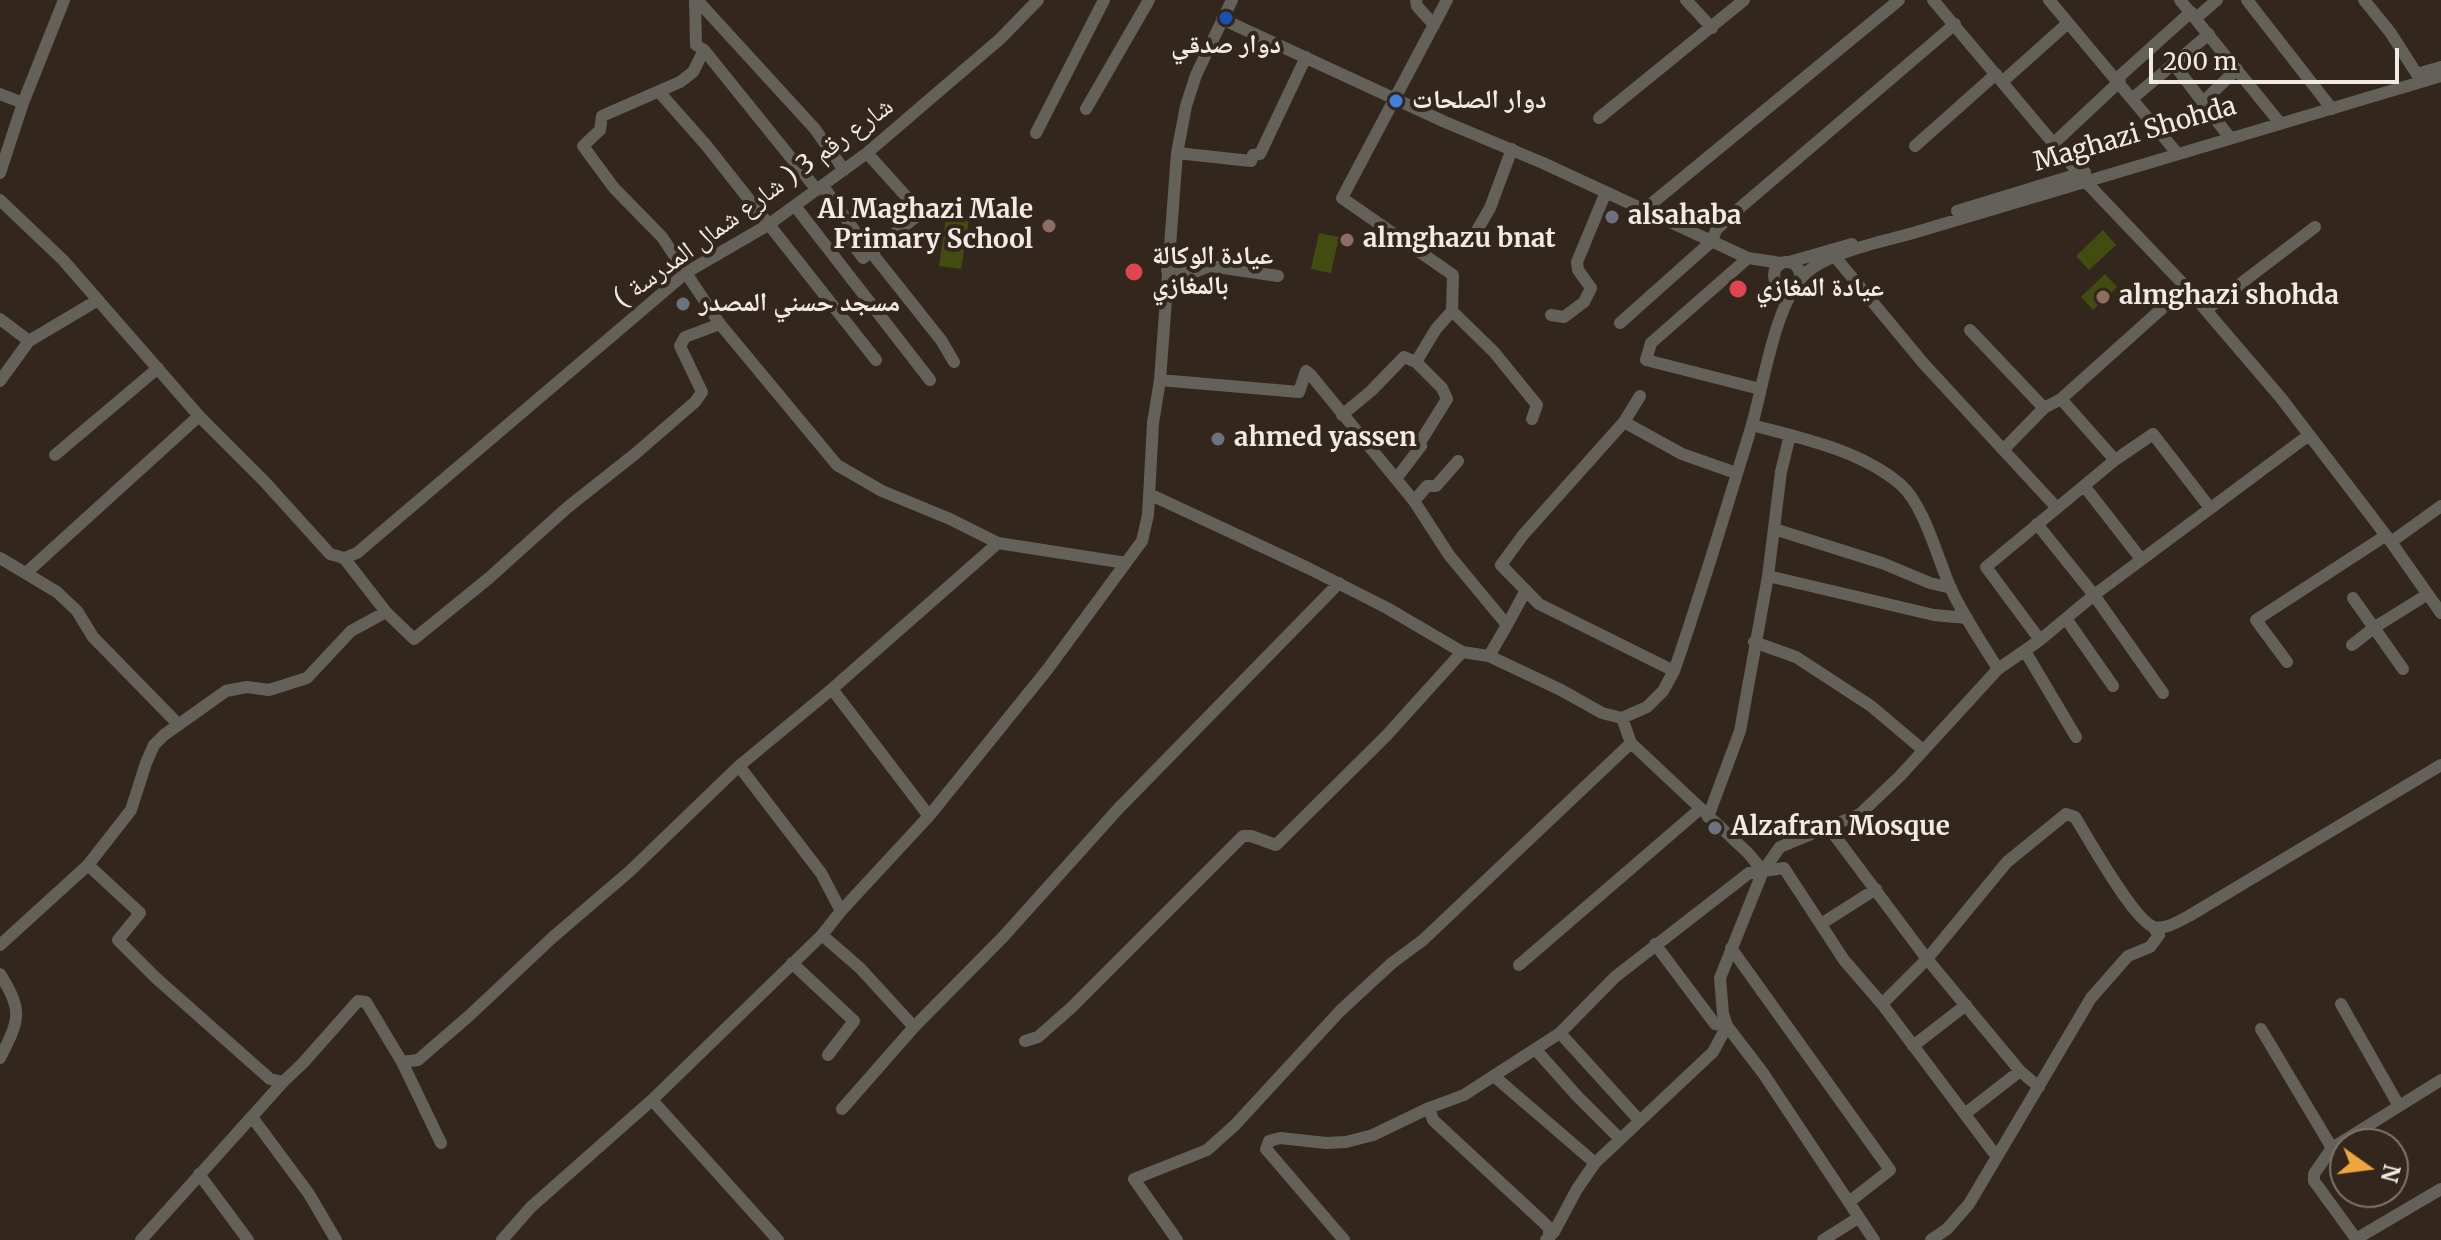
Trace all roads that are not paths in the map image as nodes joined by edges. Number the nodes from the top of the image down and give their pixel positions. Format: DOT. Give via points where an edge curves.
graph roads {
  1 [pos="64,0"];
  2 [pos="696,0"];
  3 [pos="1038,0"];
  4 [pos="1104,0"];
  5 [pos="1149,0"];
  6 [pos="1232,0"];
  7 [pos="1416,0"];
  8 [pos="1447,0"];
  9 [pos="1686,0"];
  10 [pos="1744,0"];
  11 [pos="1899,0"];
  12 [pos="1933,0"];
  13 [pos="2049,0"];
  14 [pos="2180,0"];
  15 [pos="2217,0"];
  16 [pos="2247,0"];
  17 [pos="2364,0"];
  18 [pos="2193,15"];
  19 [pos="1222,19"];
  20 [pos="2068,23"];
  21 [pos="1955,24"];
  22 [pos="1434,25"];
  23 [pos="1712,28"];
  24 [pos="2209,34"];
  25 [pos="704,50"];
  26 [pos="1306,57"];
  27 [pos="2173,63"];
  28 [pos="2441,67"];
  29 [pos="2237,69"];
  30 [pos="2441,76"];
  31 [pos="1999,78"];
  32 [pos="2420,78"];
  33 [pos="2119,82"];
  34 [pos="660,93"];
  35 [pos="0,94"];
  36 [pos="1394,97"];
  37 [pos="2133,98"];
  38 [pos="2204,101"];
  39 [pos="23,103"];
  40 [pos="2330,105"];
  41 [pos="1086,109"];
  42 [pos="1599,118"];
  43 [pos="2278,120"];
  44 [pos="1036,133"];
  45 [pos="2228,135"];
  46 [pos="2054,143"];
  47 [pos="1915,146"];
  48 [pos="1512,149"];
  49 [pos="2175,150"];
  50 [pos="867,153"];
  51 [pos="1177,153"];
  52 [pos="844,170"];
  53 [pos="0,173"];
  54 [pos="2082,177"];
  55 [pos="820,188"];
  56 [pos="1606,192"];
  57 [pos="0,200"];
  58 [pos="795,206"];
  59 [pos="1645,209"];
  60 [pos="768,225"];
  61 [pos="2315,227"];
  62 [pos="1475,234"];
  63 [pos="1712,241"];
  64 [pos="871,252"];
  65 [pos="1840,253"];
  66 [pos="1752,259"];
  67 [pos="1785,262"];
  68 [pos="1167,270"];
  69 [pos="687,272"];
  70 [pos="1278,276"];
  71 [pos="1776,282"];
  72 [pos="1797,283"];
  73 [pos="2186,287"];
  74 [pos="98,300"];
  75 [pos="2206,310"];
  76 [pos="1452,311"];
  77 [pos="1551,315"];
  78 [pos="0,319"];
  79 [pos="1620,323"];
  80 [pos="720,324"];
  81 [pos="1778,325"];
  82 [pos="1970,330"];
  83 [pos="29,341"];
  84 [pos="876,360"];
  85 [pos="954,362"];
  86 [pos="1416,362"];
  87 [pos="158,368"];
  88 [pos="930,380"];
  89 [pos="1160,380"];
  90 [pos="0,381"];
  91 [pos="1760,389"];
  92 [pos="1640,396"];
  93 [pos="2061,399"];
  94 [pos="2044,408"];
  95 [pos="1342,415"];
  96 [pos="199,416"];
  97 [pos="1532,419"];
  98 [pos="1624,422"];
  99 [pos="1752,425"];
  100 [pos="1790,435"];
  101 [pos="2309,435"];
  102 [pos="2003,450"];
  103 [pos="55,455"];
  104 [pos="2115,460"];
  105 [pos="1458,461"];
  106 [pos="1736,473"];
  107 [pos="1396,479"];
  108 [pos="2085,487"];
  109 [pos="1149,494"];
  110 [pos="1414,501"];
  111 [pos="2441,506"];
  112 [pos="2057,508"];
  113 [pos="2210,508"];
  114 [pos="2037,524"];
  115 [pos="1774,529"];
  116 [pos="2388,539"];
  117 [pos="998,543"];
  118 [pos="0,558"];
  119 [pos="344,558"];
  120 [pos="2141,559"];
  121 [pos="1126,563"];
  122 [pos="26,573"];
  123 [pos="1768,576"];
  124 [pos="1339,583"];
  125 [pos="1951,588"];
  126 [pos="1525,592"];
  127 [pos="2428,594"];
  128 [pos="2094,595"];
  129 [pos="2353,598"];
  130 [pos="386,612"];
  131 [pos="2441,613"];
  132 [pos="1967,618"];
  133 [pos="2067,620"];
  134 [pos="1507,625"];
  135 [pos="2375,627"];
  136 [pos="2040,640"];
  137 [pos="1754,642"];
  138 [pos="2352,645"];
  139 [pos="2025,651"];
  140 [pos="1462,652"];
  141 [pos="1489,656"];
  142 [pos="2287,662"];
  143 [pos="1998,669"];
  144 [pos="2403,669"];
  145 [pos="1674,671"];
  146 [pos="2113,686"];
  147 [pos="832,689"];
  148 [pos="2163,693"];
  149 [pos="1622,718"];
  150 [pos="179,725"];
  151 [pos="2076,737"];
  152 [pos="1631,743"];
  153 [pos="1923,750"];
  154 [pos="2441,765"];
  155 [pos="739,766"];
  156 [pos="1704,813"];
  157 [pos="929,816"];
  158 [pos="1829,828"];
  159 [pos="88,865"];
  160 [pos="1763,871"];
  161 [pos="1876,889"];
  162 [pos="841,911"];
  163 [pos="1821,924"];
  164 [pos="2153,927"];
  165 [pos="822,935"];
  166 [pos="1655,944"];
  167 [pos="0,945"];
  168 [pos="1731,948"];
  169 [pos="1927,959"];
  170 [pos="792,963"];
  171 [pos="1519,965"];
  172 [pos="0,974"];
  173 [pos="1882,1004"];
  174 [pos="2341,1004"];
  175 [pos="1966,1005"];
  176 [pos="1727,1026"];
  177 [pos="914,1027"];
  178 [pos="2261,1029"];
  179 [pos="1560,1033"];
  180 [pos="1025,1041"];
  181 [pos="1913,1046"];
  182 [pos="1536,1050"];
  183 [pos="828,1055"];
  184 [pos="0,1058"];
  185 [pos="402,1062"];
  186 [pos="2020,1071"];
  187 [pos="1495,1077"];
  188 [pos="2441,1080"];
  189 [pos="283,1082"];
  190 [pos="2039,1087"];
  191 [pos="652,1100"];
  192 [pos="2399,1106"];
  193 [pos="1429,1108"];
  194 [pos="842,1109"];
  195 [pos="1966,1113"];
  196 [pos="252,1117"];
  197 [pos="1639,1120"];
  198 [pos="2364,1128"];
  199 [pos="1620,1139"];
  200 [pos="441,1143"];
  201 [pos="2329,1143"];
  202 [pos="2329,1152"];
  203 [pos="1997,1157"];
  204 [pos="1595,1163"];
  205 [pos="199,1174"];
  206 [pos="2441,1189"];
  207 [pos="2329,1201"];
  208 [pos="1849,1202"];
  209 [pos="2334,1208"];
  210 [pos="1858,1218"];
  211 [pos="2357,1239"];
  212 [pos="141,1240"];
  213 [pos="248,1240"];
  214 [pos="336,1240"];
  215 [pos="502,1240"];
  216 [pos="778,1240"];
  217 [pos="1177,1240"];
  218 [pos="1344,1240"];
  219 [pos="1548,1240"];
  220 [pos="1823,1240"];
  221 [pos="1874,1240"];
  222 [pos="1931,1240"];
  1 -- 39 [label="street"];
  2 -- 25 [label="street" via="696,45"];
  2 -- 52 [label="street" via="815,129"];
  3 -- 50 [label="street, شارع رقم 3 ( شارع شمال المدرسة )"];
  4 -- 44 [label="street"];
  5 -- 41 [label="street"];
  6 -- 19 [label="street"];
  7 -- 22 [label="street"];
  8 -- 22 [label="street"];
  9 -- 23 [label="street"];
  10 -- 23 [label="street"];
  11 -- 59 [label="street"];
  12 -- 21 [label="street"];
  13 -- 20 [label="street"];
  14 -- 18 [label="street"];
  15 -- 18 [label="street"];
  16 -- 40 [label="street"];
  17 -- 32 [label="street"];
  18 -- 24 [label="street"];
  18 -- 33 [label="street"];
  19 -- 26 [label="street"];
  19 -- 51 [label="street" via="1196,75"];
  20 -- 31 [label="street"];
  20 -- 33 [label="street"];
  21 -- 31 [label="street"];
  21 -- 63 [label="street" via="1735,212"];
  22 -- 36 [label="street"];
  23 -- 42 [label="street"];
  24 -- 27 [label="street"];
  24 -- 29 [label="street"];
  25 -- 34 [label="street" via="693,72"];
  25 -- 55 [label="street"];
  26 -- 36 [label="street"];
  26 -- 51 [label="street" via="1260,154 1251,161"];
  27 -- 37 [label="street"];
  27 -- 38 [label="street"];
  28 -- 32 [label="street, Maghazi Shohda"];
  29 -- 38 [label="street"];
  29 -- 43 [label="street"];
  30 -- 32 [label="street, Maghazi Shohda"];
  31 -- 46 [label="street"];
  31 -- 47 [label="street"];
  32 -- 40 [label="street, Maghazi Shohda"];
  33 -- 37 [label="street"];
  33 -- 46 [label="street"];
  34 -- 60 [label="street"];
  34 -- 69 [label="street" via="602,116 600,130 583,146"];
  35 -- 39 [label="street"];
  36 -- 48 [label="street"];
  36 -- 76 [label="street" via="1342,198 1453,275"];
  37 -- 49 [label="street"];
  38 -- 45 [label="street"];
  39 -- 53 [label="street"];
  40 -- 43 [label="street, Maghazi Shohda"];
  43 -- 45 [label="street, Maghazi Shohda"];
  45 -- 49 [label="street, Maghazi Shohda"];
  46 -- 54 [label="street"];
  48 -- 56 [label="street"];
  48 -- 62 [label="street"];
  49 -- 54 [label="street, Maghazi Shohda"];
  50 -- 52 [label="street, شارع رقم 3 ( شارع شمال المدرسة )"];
  50 -- 64 [label="street" via="921,213"];
  51 -- 68 [label="street"];
  52 -- 55 [label="street, شارع رقم 3 ( شارع شمال المدرسة )"];
  54 -- 65 [label="street, Maghazi Shohda"];
  54 -- 73 [label="street"];
  55 -- 58 [label="street, شارع رقم 3 ( شارع شمال المدرسة )"];
  55 -- 64 [label="street" via="854,230 848,238 863,258"];
  56 -- 59 [label="street"];
  56 -- 77 [label="street" via="1577,262 1591,288 1584,302 1564,317"];
  57 -- 74 [label="street"];
  58 -- 60 [label="street, شارع رقم 3 ( شارع شمال المدرسة )"];
  58 -- 88 [label="street"];
  59 -- 63 [label="street"];
  60 -- 69 [label="street, شارع رقم 3 ( شارع شمال المدرسة )"];
  60 -- 84 [label="street"];
  61 -- 75 [label="street"];
  63 -- 66 [label="street"];
  63 -- 79 [label="street"];
  64 -- 85 [label="street"];
  65 -- 67 [label="street"];
  65 -- 72 [label="street"];
  65 -- 102 [label="street" via="1924,364"];
  66 -- 67 [label="street"];
  66 -- 71 [label="street"];
  66 -- 91 [label="street" via="1651,343 1646,360"];
  67 -- 71 [label="street" via="1776,267"];
  67 -- 72 [label="street" via="1799,269"];
  68 -- 70 [label="street" via="1195,272 1210,266"];
  68 -- 89 [label="street"];
  69 -- 80 [label="street"];
  69 -- 119 [label="street, شارع رقم 3 ( شارع شمال المدرسة )" via="357,553"];
  71 -- 72 [label="street" via="1791,288"];
  71 -- 81 [label="street"];
  72 -- 81 [label="street"];
  73 -- 75 [label="street"];
  73 -- 93 [label="street"];
  74 -- 83 [label="street"];
  74 -- 87 [label="street"];
  75 -- 101 [label="street"];
  76 -- 86 [label="street"];
  76 -- 97 [label="street" via="1537,405"];
  78 -- 83 [label="street"];
  80 -- 117 [label="street" via="837,465"];
  80 -- 130 [label="street" via="685,337 680,346 702,392 635,454 414,639"];
  81 -- 91 [label="street"];
  82 -- 94 [label="street"];
  83 -- 90 [label="street"];
  86 -- 95 [label="street" via="1404,357"];
  86 -- 107 [label="street" via="1447,399"];
  87 -- 96 [label="street"];
  87 -- 103 [label="street"];
  89 -- 95 [label="street" via="1299,392 1306,371"];
  89 -- 109 [label="street"];
  91 -- 99 [label="street"];
  92 -- 98 [label="street"];
  93 -- 94 [label="street"];
  93 -- 104 [label="street"];
  94 -- 102 [label="street"];
  95 -- 107 [label="street"];
  96 -- 119 [label="street" via="330,554"];
  96 -- 122 [label="street"];
  98 -- 106 [label="street" via="1682,454"];
  98 -- 126 [label="street" via="1501,565"];
  99 -- 100 [label="street"];
  99 -- 106 [label="street"];
  100 -- 115 [label="street"];
  100 -- 125 [label="street" via="1875,465 1903,486 1932,535"];
  101 -- 113 [label="street"];
  101 -- 116 [label="street"];
  102 -- 112 [label="street"];
  104 -- 108 [label="street"];
  104 -- 113 [label="street" via="2153,434"];
  105 -- 110 [label="street"];
  106 -- 145 [label="street"];
  107 -- 110 [label="street"];
  108 -- 112 [label="street"];
  108 -- 120 [label="street"];
  109 -- 121 [label="street" via="1142,541"];
  109 -- 124 [label="street"];
  110 -- 134 [label="street" via="1449,555"];
  111 -- 116 [label="street"];
  112 -- 114 [label="street"];
  113 -- 120 [label="street"];
  114 -- 128 [label="street"];
  114 -- 136 [label="street" via="1986,567"];
  115 -- 123 [label="street"];
  115 -- 125 [label="street"];
  116 -- 127 [label="street"];
  116 -- 142 [label="street" via="2256,620"];
  117 -- 121 [label="street"];
  117 -- 147 [label="street"];
  118 -- 122 [label="street"];
  119 -- 130 [label="street"];
  120 -- 128 [label="street"];
  121 -- 157 [label="street"];
  122 -- 150 [label="street" via="77,611 93,637"];
  123 -- 132 [label="street"];
  123 -- 137 [label="street"];
  124 -- 140 [label="street"];
  124 -- 177 [label="street"];
  125 -- 132 [label="street"];
  126 -- 134 [label="street"];
  126 -- 145 [label="street" via="1539,604"];
  127 -- 131 [label="street"];
  127 -- 135 [label="street"];
  128 -- 133 [label="street"];
  128 -- 148 [label="street"];
  129 -- 135 [label="street"];
  130 -- 150 [label="street" via="351,631 307,678 269,690 226,691"];
  132 -- 143 [label="street"];
  133 -- 136 [label="street"];
  133 -- 146 [label="street"];
  134 -- 141 [label="street"];
  135 -- 138 [label="street"];
  135 -- 144 [label="street"];
  136 -- 139 [label="street"];
  137 -- 153 [label="street" via="1796,657 1871,706"];
  137 -- 156 [label="street" via="1740,731"];
  139 -- 143 [label="street"];
  139 -- 151 [label="street"];
  140 -- 141 [label="street"];
  140 -- 180 [label="street" via="1276,845 1243,836 1072,1007 1038,1037"];
  141 -- 149 [label="street"];
  143 -- 153 [label="street"];
  145 -- 149 [label="street" via="1647,707"];
  147 -- 155 [label="street"];
  147 -- 157 [label="street"];
  149 -- 152 [label="street"];
  150 -- 159 [label="street" via="154,745 131,810"];
  152 -- 156 [label="street"];
  152 -- 217 [label="street" via="1434,930 1340,1011 1217,1142 1188,1160 1134,1179"];
  153 -- 158 [label="street" via="1860,814"];
  154 -- 164 [label="street" via="2189,916"];
  155 -- 162 [label="street" via="821,873"];
  155 -- 185 [label="street" via="459,1024 418,1060"];
  156 -- 160 [label="street"];
  156 -- 171 [label="street"];
  157 -- 162 [label="street"];
  158 -- 160 [label="street" via="1780,847"];
  158 -- 161 [label="street"];
  159 -- 167 [label="street"];
  159 -- 189 [label="street" via="140,913 118,940 270,1079"];
  160 -- 163 [label="street" via="1784,868"];
  160 -- 166 [label="street" via="1749,873"];
  160 -- 168 [label="street"];
  161 -- 163 [label="street"];
  161 -- 169 [label="street"];
  162 -- 165 [label="street"];
  163 -- 173 [label="street"];
  164 -- 169 [label="street" via="2136,915 2075,817 2066,814 2007,862"];
  164 -- 190 [label="street" via="2159,935 2155,942 2128,956 2091,998"];
  165 -- 170 [label="street"];
  165 -- 177 [label="street"];
  166 -- 176 [label="street" via="1715,1024"];
  166 -- 179 [label="street"];
  168 -- 176 [label="street" via="1720,978"];
  168 -- 208 [label="street" via="1890,1170"];
  169 -- 173 [label="street"];
  169 -- 175 [label="street"];
  170 -- 183 [label="street" via="854,1021"];
  170 -- 191 [label="street"];
  172 -- 184 [label="street" via="15,998 18,1018"];
  173 -- 181 [label="street"];
  174 -- 192 [label="street"];
  175 -- 181 [label="street"];
  175 -- 186 [label="street"];
  176 -- 197 [label="street" via="1713,1052"];
  176 -- 208 [label="street"];
  177 -- 194 [label="street"];
  178 -- 201 [label="street"];
  179 -- 182 [label="street"];
  179 -- 197 [label="street"];
  181 -- 195 [label="street"];
  182 -- 187 [label="street"];
  182 -- 199 [label="street"];
  185 -- 189 [label="street" via="366,1002 358,1001"];
  185 -- 200 [label="street"];
  186 -- 190 [label="street"];
  186 -- 195 [label="street"];
  187 -- 193 [label="street"];
  187 -- 204 [label="street"];
  188 -- 192 [label="street"];
  189 -- 196 [label="street"];
  190 -- 203 [label="street"];
  191 -- 215 [label="street" via="531,1207"];
  191 -- 216 [label="street"];
  192 -- 198 [label="street"];
  193 -- 218 [label="street" via="1346,1142 1269,1141 1266,1149"];
  193 -- 219 [label="street" via="1433,1120 1549,1228"];
  195 -- 203 [label="street"];
  196 -- 205 [label="street"];
  196 -- 214 [label="street"];
  197 -- 199 [label="street"];
  199 -- 204 [label="street"];
  202 -- 207 [label="street" via="2314,1174"];
  203 -- 222 [label="street" via="1969,1204"];
  204 -- 219 [label="street"];
  205 -- 212 [label="street"];
  205 -- 213 [label="street"];
  206 -- 211 [label="street"];
  208 -- 210 [label="street"];
  209 -- 211 [label="street"];
  210 -- 220 [label="street"];
  210 -- 221 [label="street"];
}
